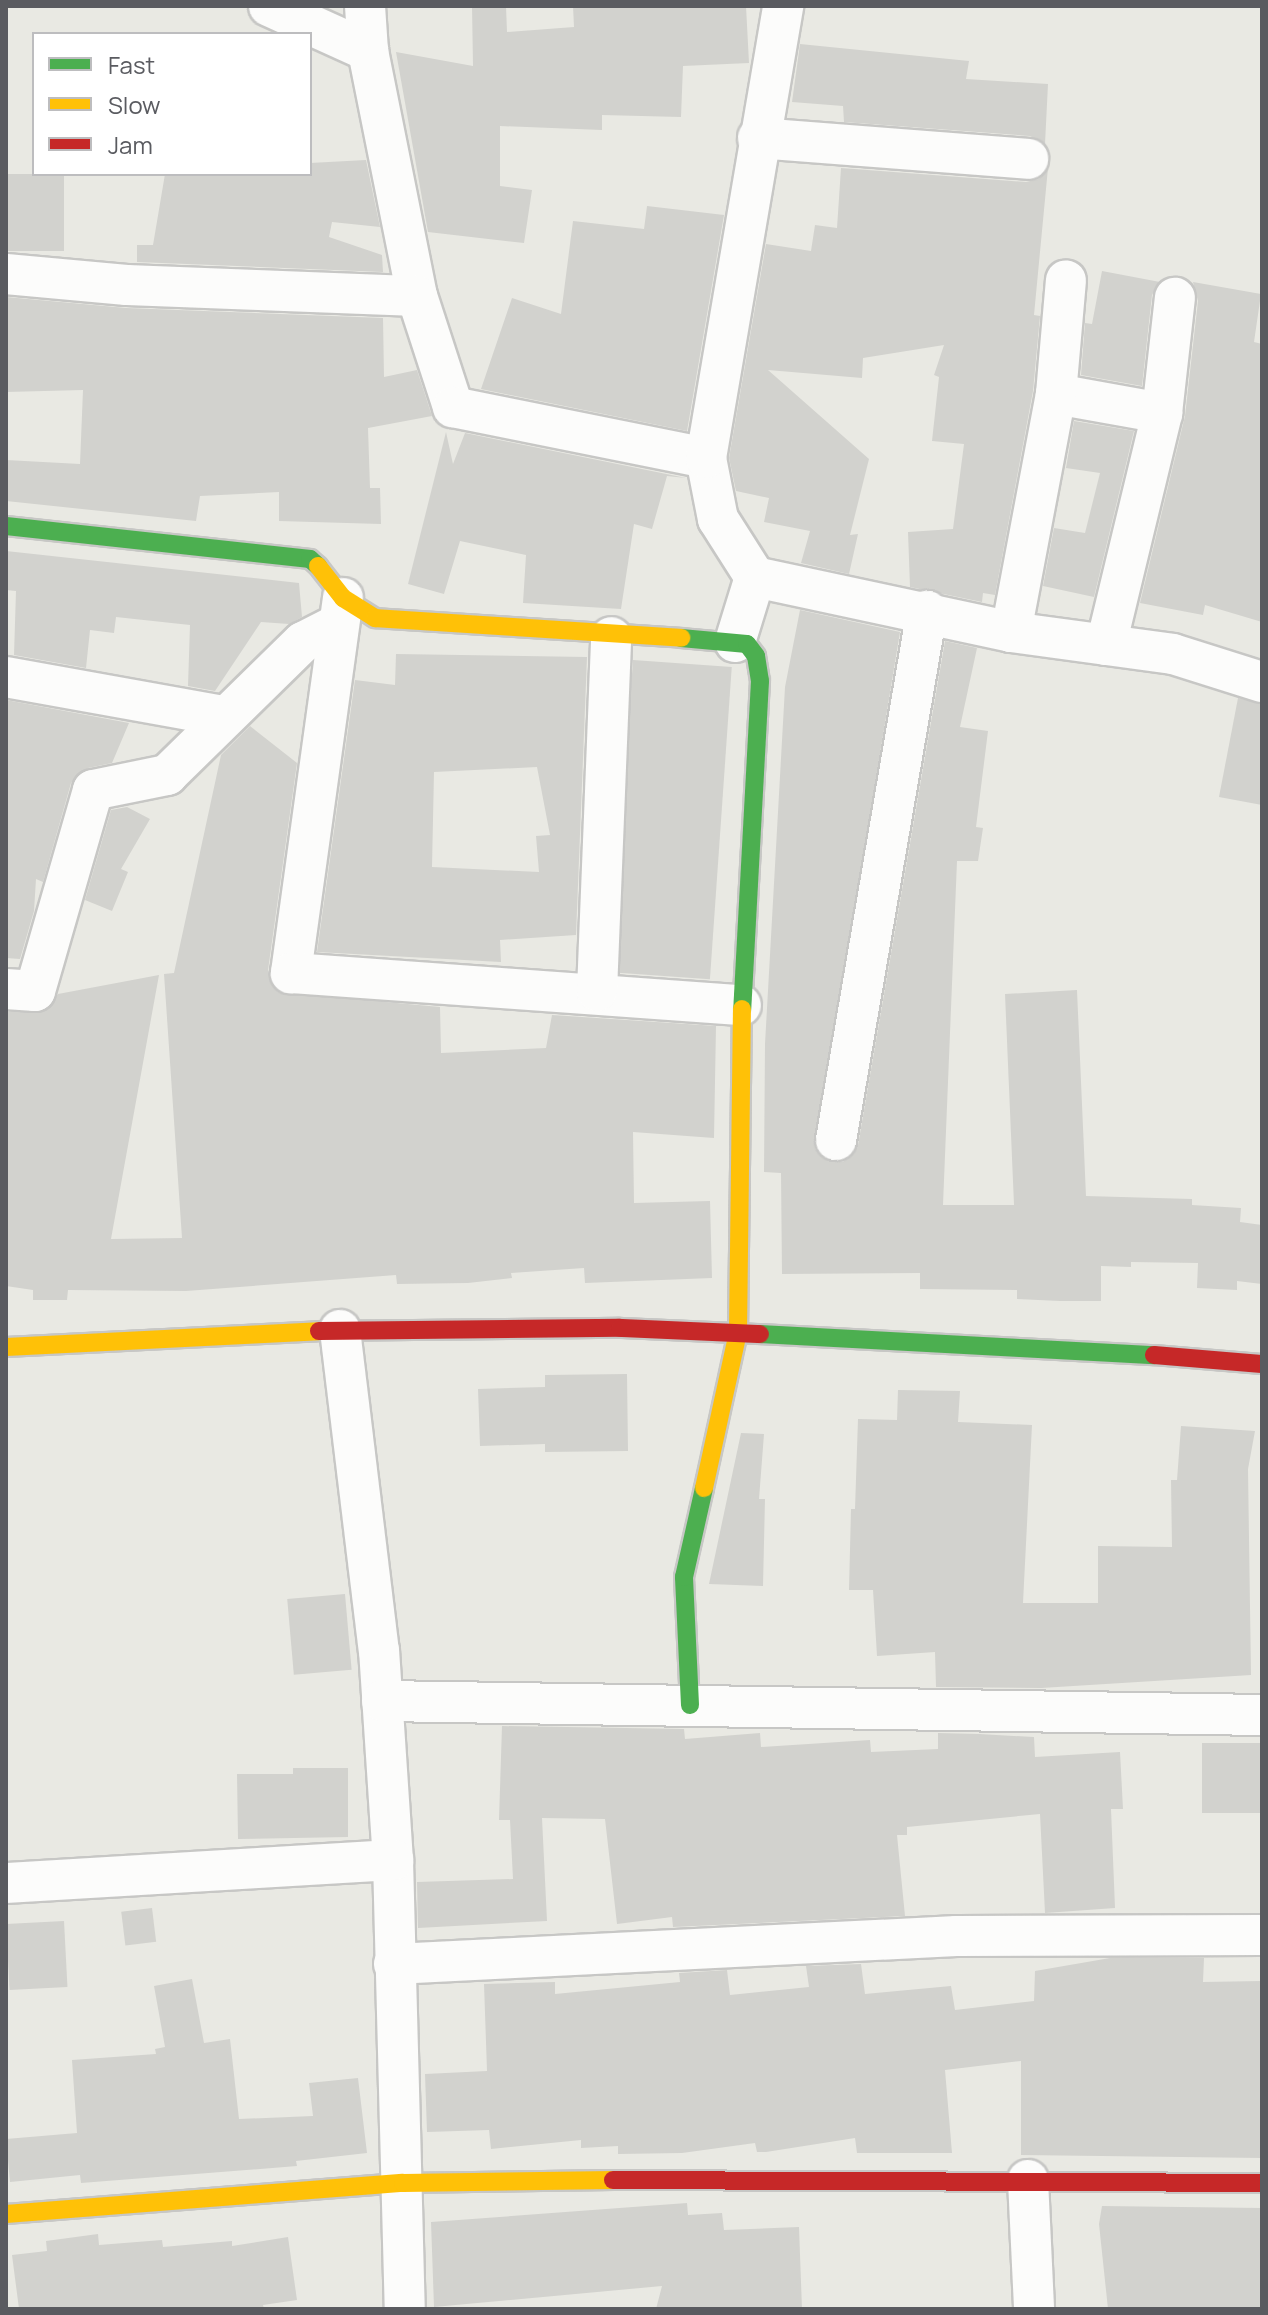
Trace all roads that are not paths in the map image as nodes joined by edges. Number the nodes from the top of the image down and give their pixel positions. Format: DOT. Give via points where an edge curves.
graph roads {
  1 [pos="269,6"];
  2 [pos="365,6"];
  3 [pos="783,6"];
  4 [pos="368,51"];
  5 [pos="758,138"];
  6 [pos="1028,159"];
  7 [pos="6,274"];
  8 [pos="1066,280"];
  9 [pos="417,296"];
  10 [pos="1175,298"];
  11 [pos="1056,394"];
  12 [pos="1162,413"];
  13 [pos="706,458"];
  14 [pos="6,526"];
  15 [pos="755,577"];
  16 [pos="927,611"];
  17 [pos="340,612"];
  18 [pos="1011,632"];
  19 [pos="611,637"];
  20 [pos="735,642"];
  21 [pos="1106,645"];
  22 [pos="6,677"];
  23 [pos="1262,682"];
  24 [pos="223,716"];
  25 [pos="6,989"];
  26 [pos="597,991"];
  27 [pos="741,1005"];
  28 [pos="836,1140"];
  29 [pos="340,1330"];
  30 [pos="738,1332"];
  31 [pos="6,1347"];
  32 [pos="1262,1364"];
  33 [pos="382,1701"];
  34 [pos="690,1705"];
  35 [pos="1262,1715"];
  36 [pos="393,1860"];
  37 [pos="6,1883"];
  38 [pos="1262,1935"];
  39 [pos="394,1964"];
  40 [pos="1028,2180"];
  41 [pos="403,2183"];
  42 [pos="1262,2183"];
  43 [pos="6,2214"];
  44 [pos="405,2309"];
  45 [pos="1034,2309"];
  1 -- 4 [label="street"];
  2 -- 4 [label="street"];
  3 -- 5 [label="street"];
  4 -- 9 [label="street"];
  5 -- 6 [label="street"];
  5 -- 13 [label="street"];
  7 -- 9 [label="street" via="127,285"];
  8 -- 11 [label="street"];
  9 -- 13 [label="street" via="453,407"];
  10 -- 12 [label="street"];
  11 -- 12 [label="street"];
  11 -- 18 [label="street"];
  12 -- 21 [label="street"];
  13 -- 15 [label="street" via="718,519"];
  14 -- 17 [label="street" via="310,559 329,576"];
  15 -- 16 [label="street"];
  15 -- 20 [label="street"];
  16 -- 18 [label="street"];
  16 -- 28 [label="street"];
  17 -- 19 [label="street"];
  17 -- 24 [label="street"];
  17 -- 26 [label="street" via="291,973"];
  18 -- 21 [label="street"];
  19 -- 20 [label="street"];
  19 -- 26 [label="street"];
  20 -- 27 [label="street" via="747,644 756,656 760,681"];
  21 -- 23 [label="street" via="1173,654"];
  22 -- 24 [label="street"];
  24 -- 25 [label="street" via="167,775 93,790 35,991"];
  26 -- 27 [label="street"];
  27 -- 30 [label="street"];
  29 -- 30 [label="street"];
  29 -- 31 [label="street"];
  29 -- 33 [label="street"];
  30 -- 32 [label="street" via="1013,1344"];
  30 -- 34 [label="street" via="684,1577"];
  33 -- 34 [label="street"];
  33 -- 36 [label="street"];
  34 -- 35 [label="street"];
  36 -- 37 [label="street"];
  36 -- 39 [label="street"];
  38 -- 39 [label="street" via="956,1936"];
  39 -- 41 [label="street"];
  40 -- 41 [label="street" via="763,2177"];
  40 -- 42 [label="street"];
  40 -- 45 [label="street"];
  41 -- 43 [label="street"];
  41 -- 44 [label="street"];
}
